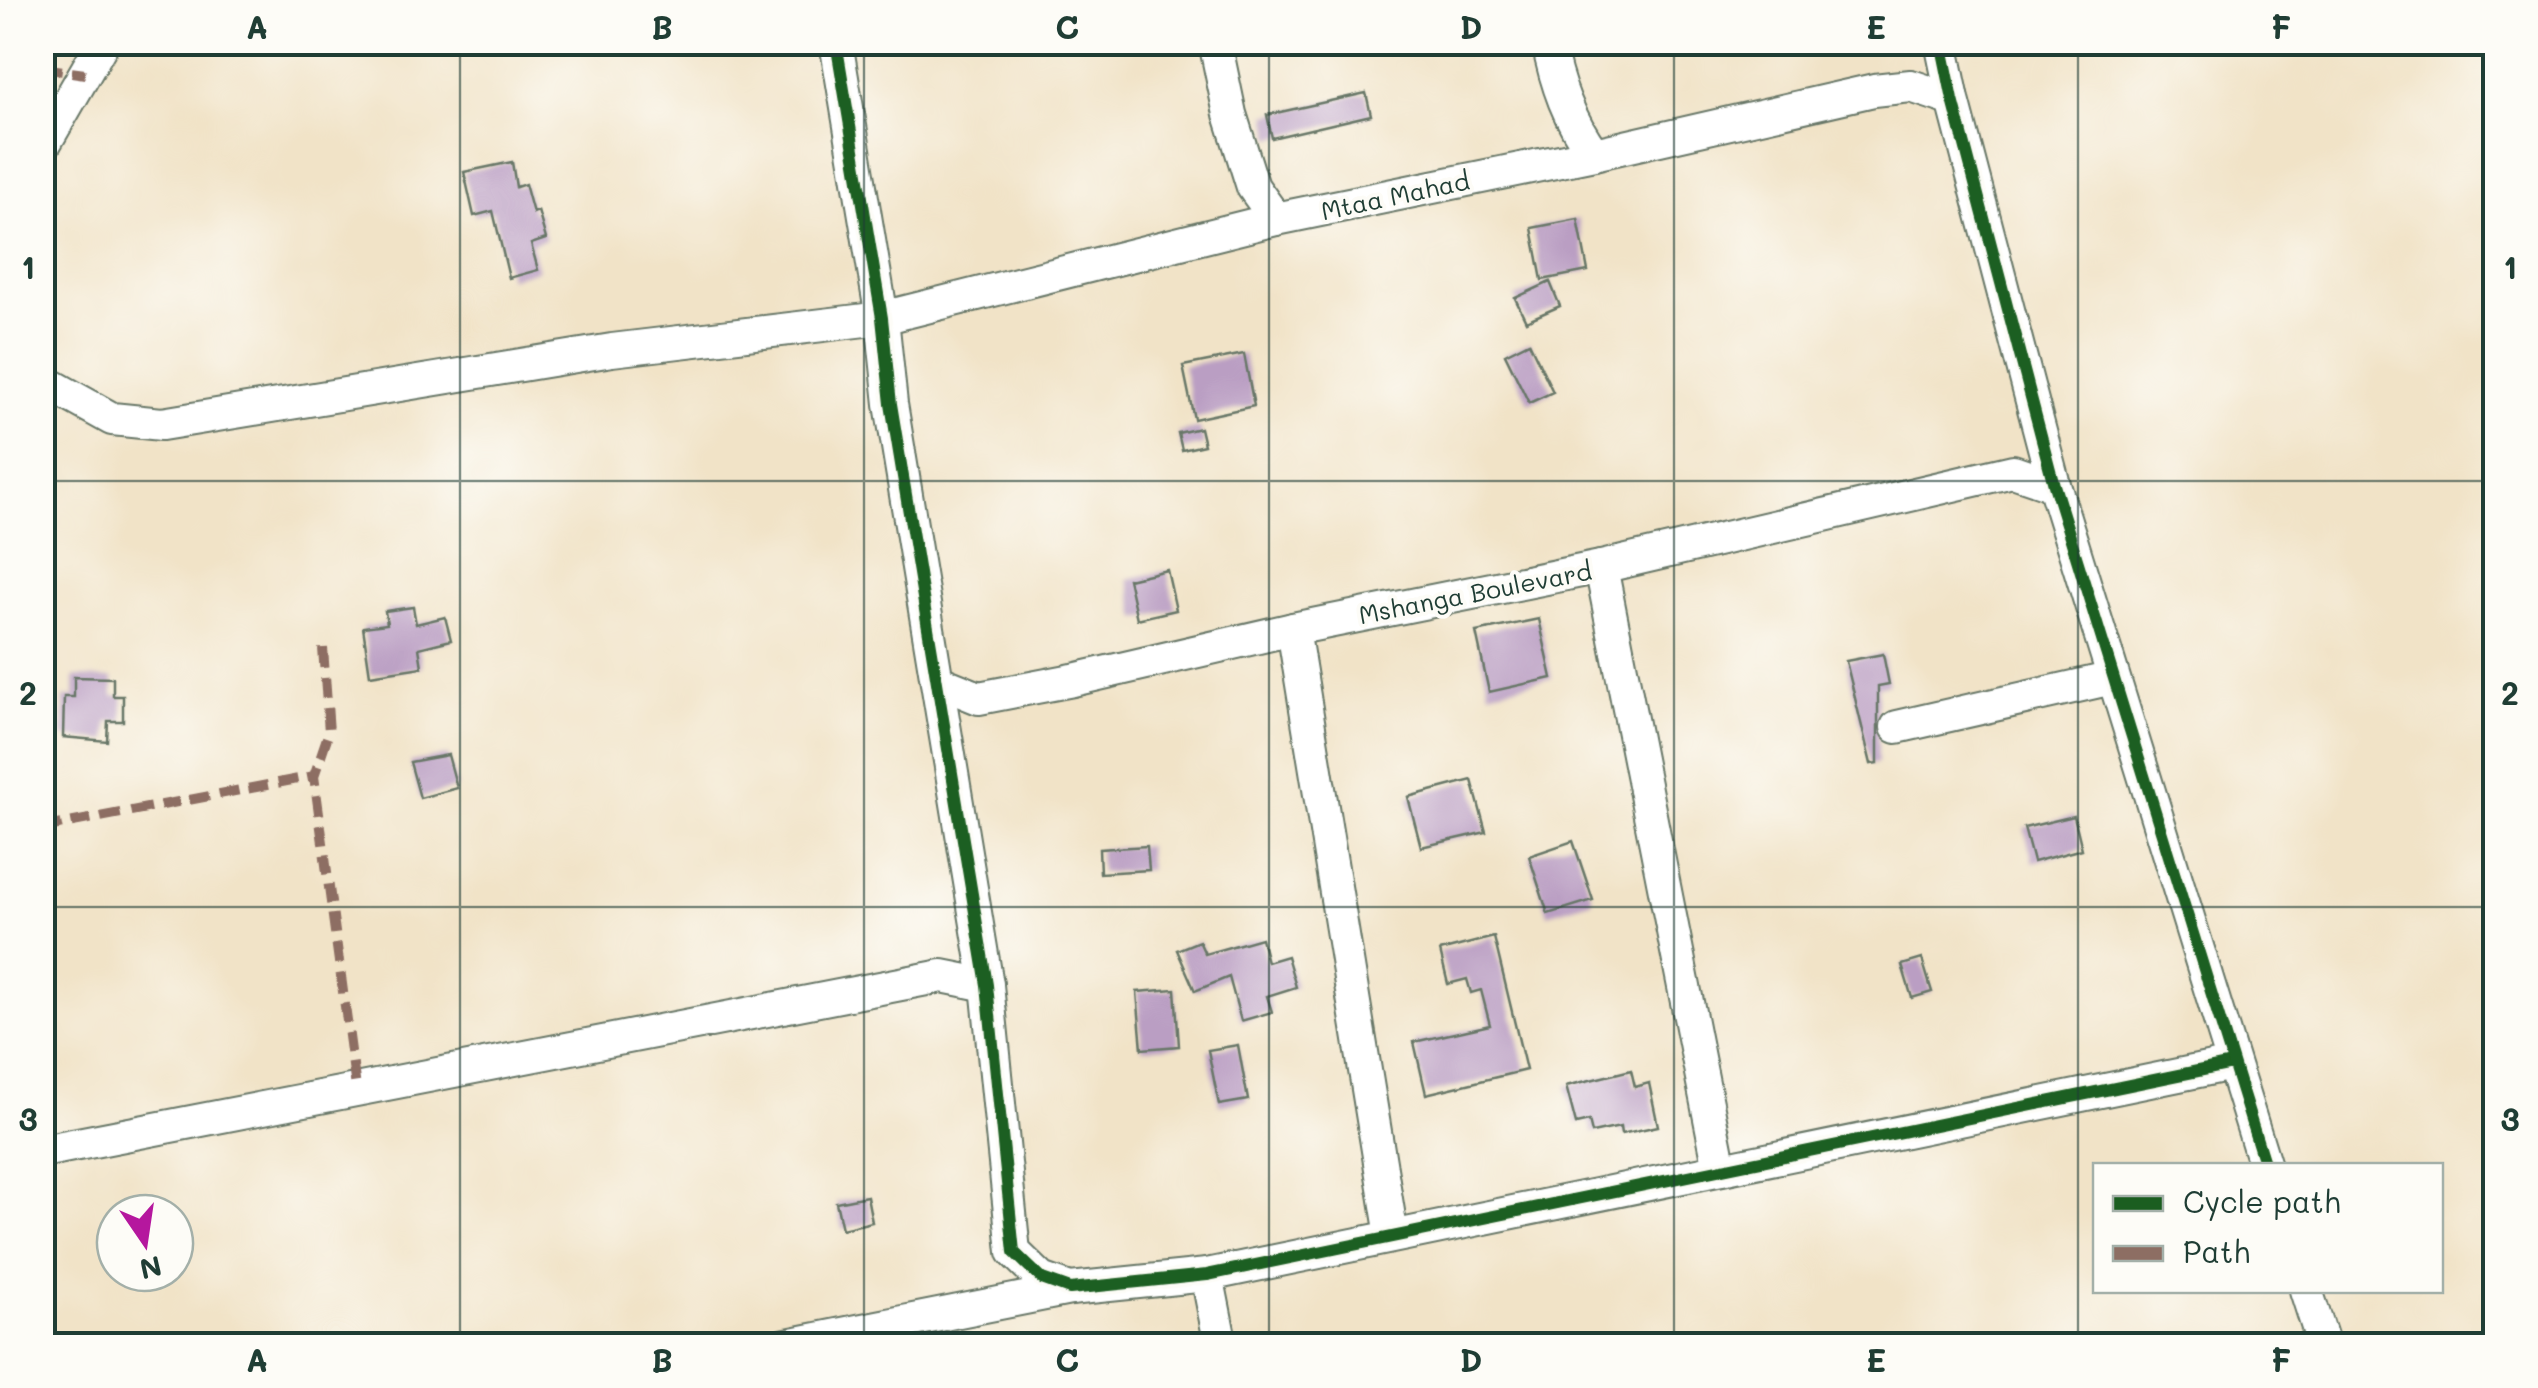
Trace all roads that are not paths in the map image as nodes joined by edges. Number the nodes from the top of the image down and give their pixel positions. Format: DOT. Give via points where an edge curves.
graph roads {
  1 [pos="103,42"];
  2 [pos="836,42"];
  3 [pos="1215,42"];
  4 [pos="1548,42"];
  5 [pos="1940,42"];
  6 [pos="1912,86"];
  7 [pos="1953,100"];
  8 [pos="42,148"];
  9 [pos="1594,154"];
  10 [pos="1276,219"];
  11 [pos="882,318"];
  12 [pos="42,380"];
  13 [pos="2039,419"];
  14 [pos="2014,471"];
  15 [pos="2054,484"];
  16 [pos="1601,567"];
  17 [pos="1293,629"];
  18 [pos="2113,678"];
  19 [pos="937,681"];
  20 [pos="979,698"];
  21 [pos="1897,728"];
  22 [pos="946,737"];
  23 [pos="987,986"];
  24 [pos="2232,1064"];
  25 [pos="42,1150"];
  26 [pos="2265,1163"];
  27 [pos="1720,1168"];
  28 [pos="1392,1236"];
  29 [pos="1014,1252"];
  30 [pos="1207,1275"];
  31 [pos="1070,1289"];
  32 [pos="2307,1293"];
  33 [pos="982,1304"];
  34 [pos="782,1346"];
  35 [pos="1221,1346"];
  36 [pos="2324,1346"];
  1 -- 8 [label="street"];
  2 -- 11 [label="street"];
  3 -- 10 [label="street" via="1253,187"];
  4 -- 9 [label="street" via="1572,124"];
  5 -- 6 [label="street"];
  5 -- 7 [label="street"];
  6 -- 7 [label="street, Mtaa Mahad"];
  6 -- 9 [label="street, Mtaa Mahad"];
  7 -- 13 [label="street"];
  9 -- 10 [label="street, Mtaa Mahad"];
  10 -- 11 [label="street, Mtaa Mahad"];
  11 -- 12 [label="street, Mtaa Mahad" via="612,350 162,424 112,418"];
  11 -- 19 [label="street"];
  13 -- 14 [label="street"];
  13 -- 15 [label="street"];
  14 -- 15 [label="street"];
  14 -- 16 [label="street, Mshanga Boulevard"];
  15 -- 18 [label="street"];
  16 -- 17 [label="street, Mshanga Boulevard"];
  16 -- 27 [label="street"];
  17 -- 20 [label="street, Mshanga Boulevard"];
  17 -- 28 [label="street"];
  18 -- 21 [label="street"];
  18 -- 24 [label="street"];
  19 -- 20 [label="street"];
  19 -- 22 [label="street"];
  20 -- 22 [label="street"];
  22 -- 23 [label="street"];
  23 -- 25 [label="street" via="942,976"];
  23 -- 29 [label="street"];
  24 -- 26 [label="street"];
  24 -- 27 [label="street"];
  27 -- 28 [label="street"];
  28 -- 30 [label="street"];
  29 -- 31 [label="street" via="1042,1279"];
  29 -- 33 [label="street"];
  30 -- 31 [label="street"];
  30 -- 35 [label="street"];
  31 -- 33 [label="street"];
  32 -- 36 [label="street"];
  33 -- 34 [label="street"];
}
